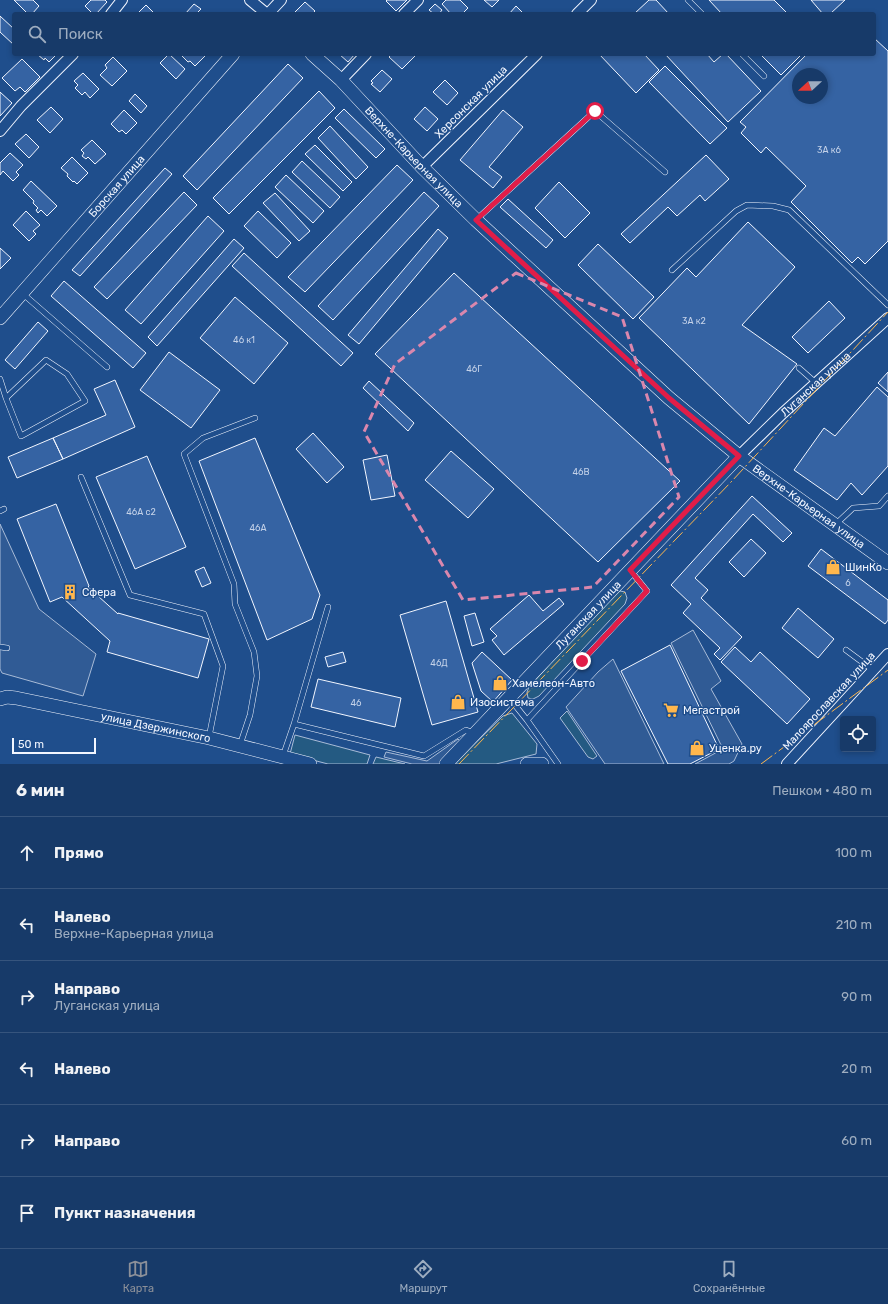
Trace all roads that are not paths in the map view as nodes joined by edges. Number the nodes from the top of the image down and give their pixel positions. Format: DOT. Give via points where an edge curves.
graph roads {
  1 [pos="122,0"];
  2 [pos="250,0"];
  3 [pos="281,0"];
  4 [pos="418,0"];
  5 [pos="592,0"];
  6 [pos="688,0"];
  7 [pos="112,12"];
  8 [pos="265,12"];
  9 [pos="270,12"];
  10 [pos="406,12"];
  11 [pos="579,12"];
  12 [pos="700,12"];
  13 [pos="71,56"];
  14 [pos="231,56"];
  15 [pos="314,56"];
  16 [pos="364,56"];
  17 [pos="535,56"];
  18 [pos="744,56"];
  19 [pos="764,76"];
  20 [pos="341,80"];
  21 [pos="0,131"];
  22 [pos="422,167"];
  23 [pos="664,172"];
  24 [pos="476,220"];
  25 [pos="672,270"];
  26 [pos="22,293"];
  27 [pos="888,305"];
  28 [pos="0,318"];
  29 [pos="888,318"];
  30 [pos="107,367"];
  31 [pos="799,368"];
  32 [pos="0,379"];
  33 [pos="816,383"];
  34 [pos="6,398"];
  35 [pos="255,418"];
  36 [pos="739,456"];
  37 [pos="81,477"];
  38 [pos="888,496"];
  39 [pos="835,525"];
  40 [pos="888,563"];
  41 [pos="630,570"];
  42 [pos="328,607"];
  43 [pos="0,647"];
  44 [pos="8,648"];
  45 [pos="846,650"];
  46 [pos="888,654"];
  47 [pos="873,670"];
  48 [pos="0,698"];
  49 [pos="509,698"];
  50 [pos="527,720"];
  51 [pos="294,724"];
  52 [pos="475,734"];
  53 [pos="209,738"];
  54 [pos="240,746"];
  55 [pos="283,757"];
  56 [pos="310,764"];
  57 [pos="446,764"];
  58 [pos="527,764"];
  59 [pos="542,764"];
  60 [pos="558,764"];
  61 [pos="787,764"];
  1 -- 7 [label="street"];
  2 -- 8 [label="street"];
  3 -- 9 [label="street"];
  4 -- 10 [label="street"];
  5 -- 11 [label="street"];
  6 -- 12 [label="lane"];
  13 -- 21 [label="street"];
  14 -- 26 [label="street, Борская улица"];
  15 -- 20 [label="street, Верхне-Карьерная улица"];
  16 -- 20 [label="street"];
  17 -- 22 [label="street, Херсонская улица"];
  18 -- 19 [label="lane"];
  20 -- 22 [label="street, Верхне-Карьерная улица"];
  22 -- 24 [label="street, Верхне-Карьерная улица"];
  23 -- 24 [label="lane" via="595,111"];
  24 -- 36 [label="street, Верхне-Карьерная улица" via="663,393"];
  25 -- 27 [label="lane" via="736,211 746,205 773,206 789,210"];
  26 -- 28 [label="street, Борская улица"];
  26 -- 30 [label="lane"];
  29 -- 33 [label="street, Луганская улица"];
  31 -- 33 [label="lane"];
  32 -- 34 [label="lane"];
  33 -- 36 [label="street, Луганская улица"];
  34 -- 34 [label="lane" via="22,436 85,401 67,374 46,360"];
  35 -- 54 [label="lane" via="203,438 184,454 234,584 235,604 254,652 257,676 250,715"];
  36 -- 39 [label="street, Верхне-Карьерная улица"];
  36 -- 41 [label="street, Луганская улица"];
  37 -- 53 [label="lane" via="130,595 204,614 223,666"];
  38 -- 39 [label="lane" via="879,506 853,508"];
  39 -- 40 [label="street, Верхне-Карьерная улица"];
  41 -- 49 [label="street, Луганская улица"];
  41 -- 50 [label="lane" via="647,591"];
  42 -- 51 [label="lane"];
  43 -- 44 [label="lane"];
  45 -- 47 [label="lane"];
  46 -- 47 [label="street, Малоярославская улица"];
  47 -- 61 [label="street, Малоярославская улица"];
  48 -- 53 [label="street, улица Дзержинского" via="16,698"];
  49 -- 50 [label="lane"];
  49 -- 52 [label="street, Луганская улица"];
  50 -- 60 [label="lane"];
  51 -- 52 [label="lane" via="424,756 466,730"];
  51 -- 55 [label="lane"];
  52 -- 57 [label="street, Луганская улица"];
  53 -- 54 [label="street, улица Дзержинского"];
  54 -- 55 [label="street, улица Дзержинского"];
  55 -- 56 [label="street, улица Дзержинского"];
  58 -- 59 [label="street"];
}
